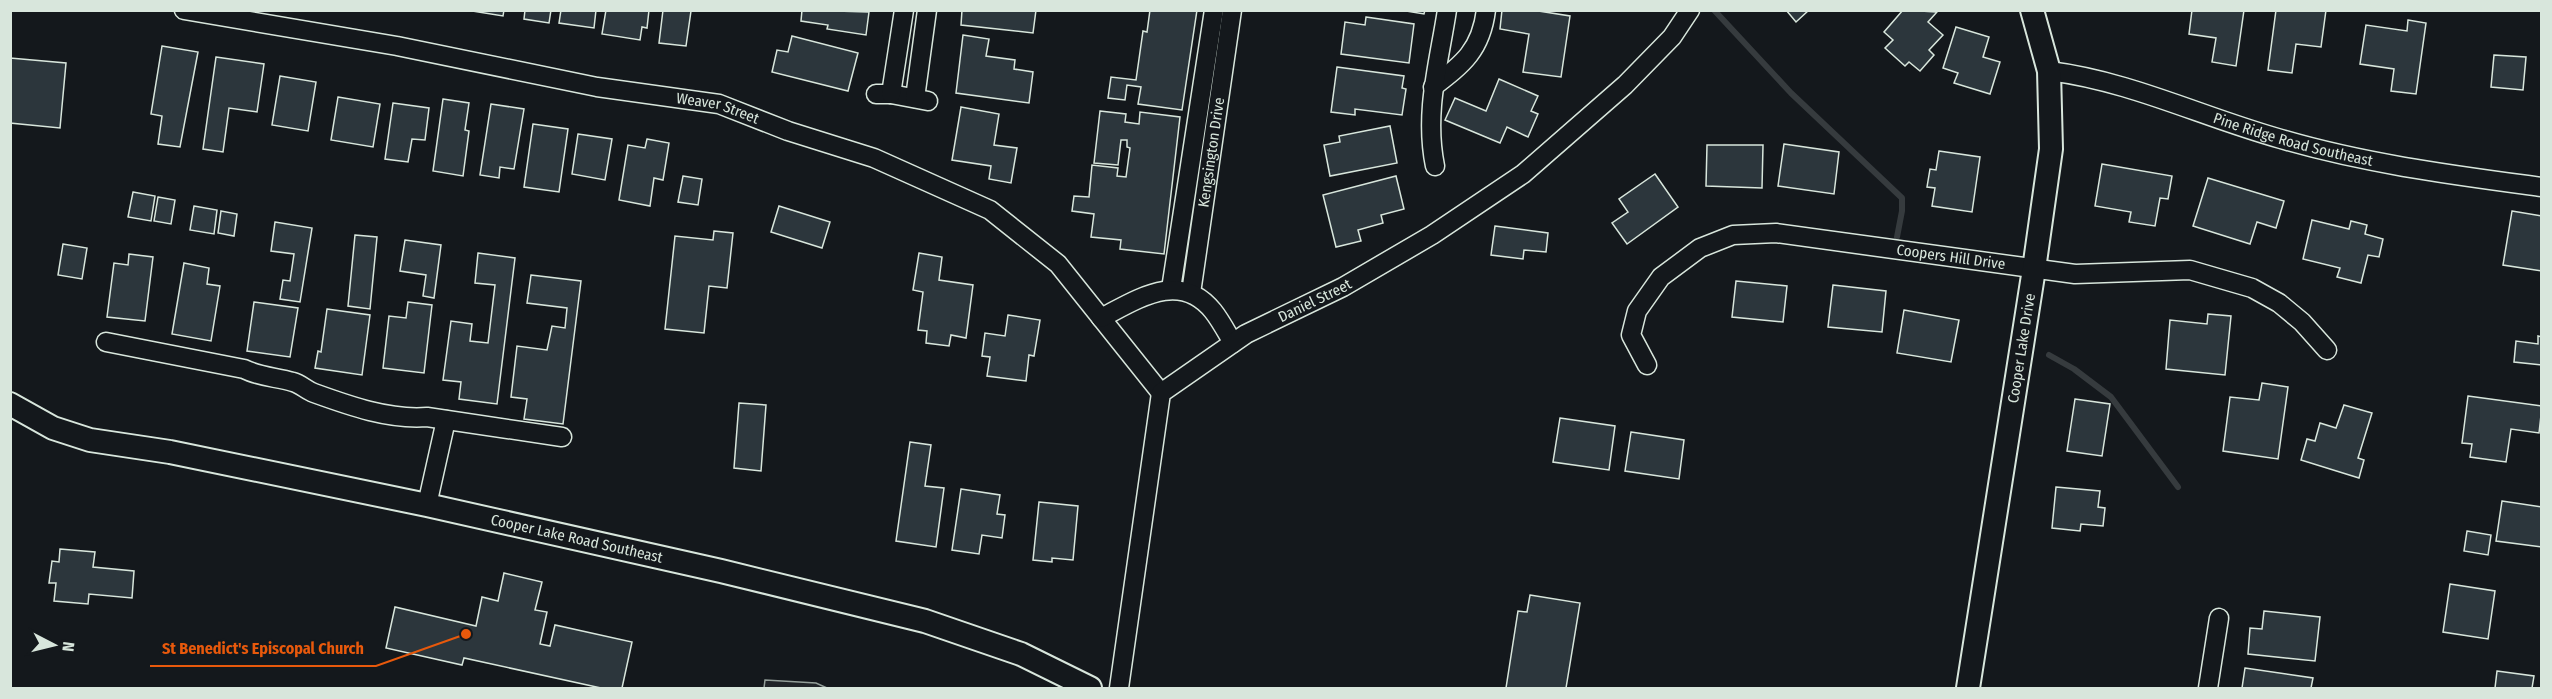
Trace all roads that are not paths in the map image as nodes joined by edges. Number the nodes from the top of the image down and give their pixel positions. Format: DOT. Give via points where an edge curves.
graph roads {
  1 [pos="184,10"];
  2 [pos="904,10"];
  3 [pos="927,10"];
  4 [pos="1214,10"];
  5 [pos="1232,10"];
  6 [pos="1447,10"];
  7 [pos="1486,10"];
  8 [pos="1690,10"];
  9 [pos="2032,10"];
  10 [pos="2049,72"];
  11 [pos="1433,87"];
  12 [pos="1435,166"];
  13 [pos="2541,187"];
  14 [pos="2034,269"];
  15 [pos="1171,289"];
  16 [pos="1191,293"];
  17 [pos="1101,318"];
  18 [pos="106,342"];
  19 [pos="1233,343"];
  20 [pos="2327,350"];
  21 [pos="1647,365"];
  22 [pos="1161,393"];
  23 [pos="10,404"];
  24 [pos="446,420"];
  25 [pos="562,437"];
  26 [pos="428,505"];
  27 [pos="2219,618"];
  28 [pos="1090,688"];
  29 [pos="1119,688"];
  30 [pos="1968,688"];
  31 [pos="2208,688"];
  1 -- 17 [label="street, Weaver Street" via="398,46 597,87 719,105 874,158 990,210 1058,264"];
  2 -- 3 [label="street" via="884,94 921,99"];
  4 -- 15 [label="street, Kengsington Drive"];
  5 -- 16 [label="street, Kengsington Drive"];
  6 -- 11 [label="street"];
  7 -- 11 [label="street" via="1479,42 1470,56"];
  8 -- 19 [label="street, Daniel Street" via="1672,37 1625,85 1523,174 1422,241"];
  9 -- 10 [label="street, Cooper Lake Drive"];
  10 -- 13 [label="street, Pine Ridge Road Southeast" via="2129,87 2231,124 2327,152 2424,171"];
  10 -- 14 [label="street, Cooper Lake Drive" via="2051,149"];
  11 -- 12 [label="street" via="1430,141"];
  14 -- 20 [label="street, Coopers Hill Drive" via="2104,274 2190,270 2226,279 2279,303"];
  14 -- 21 [label="street, Coopers Hill Drive" via="1776,233 1733,235 1700,248 1661,277 1637,311 1631,335"];
  14 -- 30 [label="street, Cooper Lake Drive"];
  15 -- 16 [label="street"];
  15 -- 17 [label="street" via="1142,297"];
  16 -- 19 [label="street" via="1213,310"];
  17 -- 22 [label="street, Weaver Street"];
  18 -- 24 [label="street" via="296,382 310,392 364,409 406,418"];
  19 -- 22 [label="street, Daniel Street"];
  22 -- 29 [label="street"];
  23 -- 26 [label="street, Cooper Lake Road Southeast" via="53,428 90,440 170,452"];
  24 -- 25 [label="street"];
  24 -- 26 [label="street"];
  26 -- 28 [label="street, Cooper Lake Road Southeast" via="925,621 1021,654"];
  27 -- 31 [label="street"];
}
